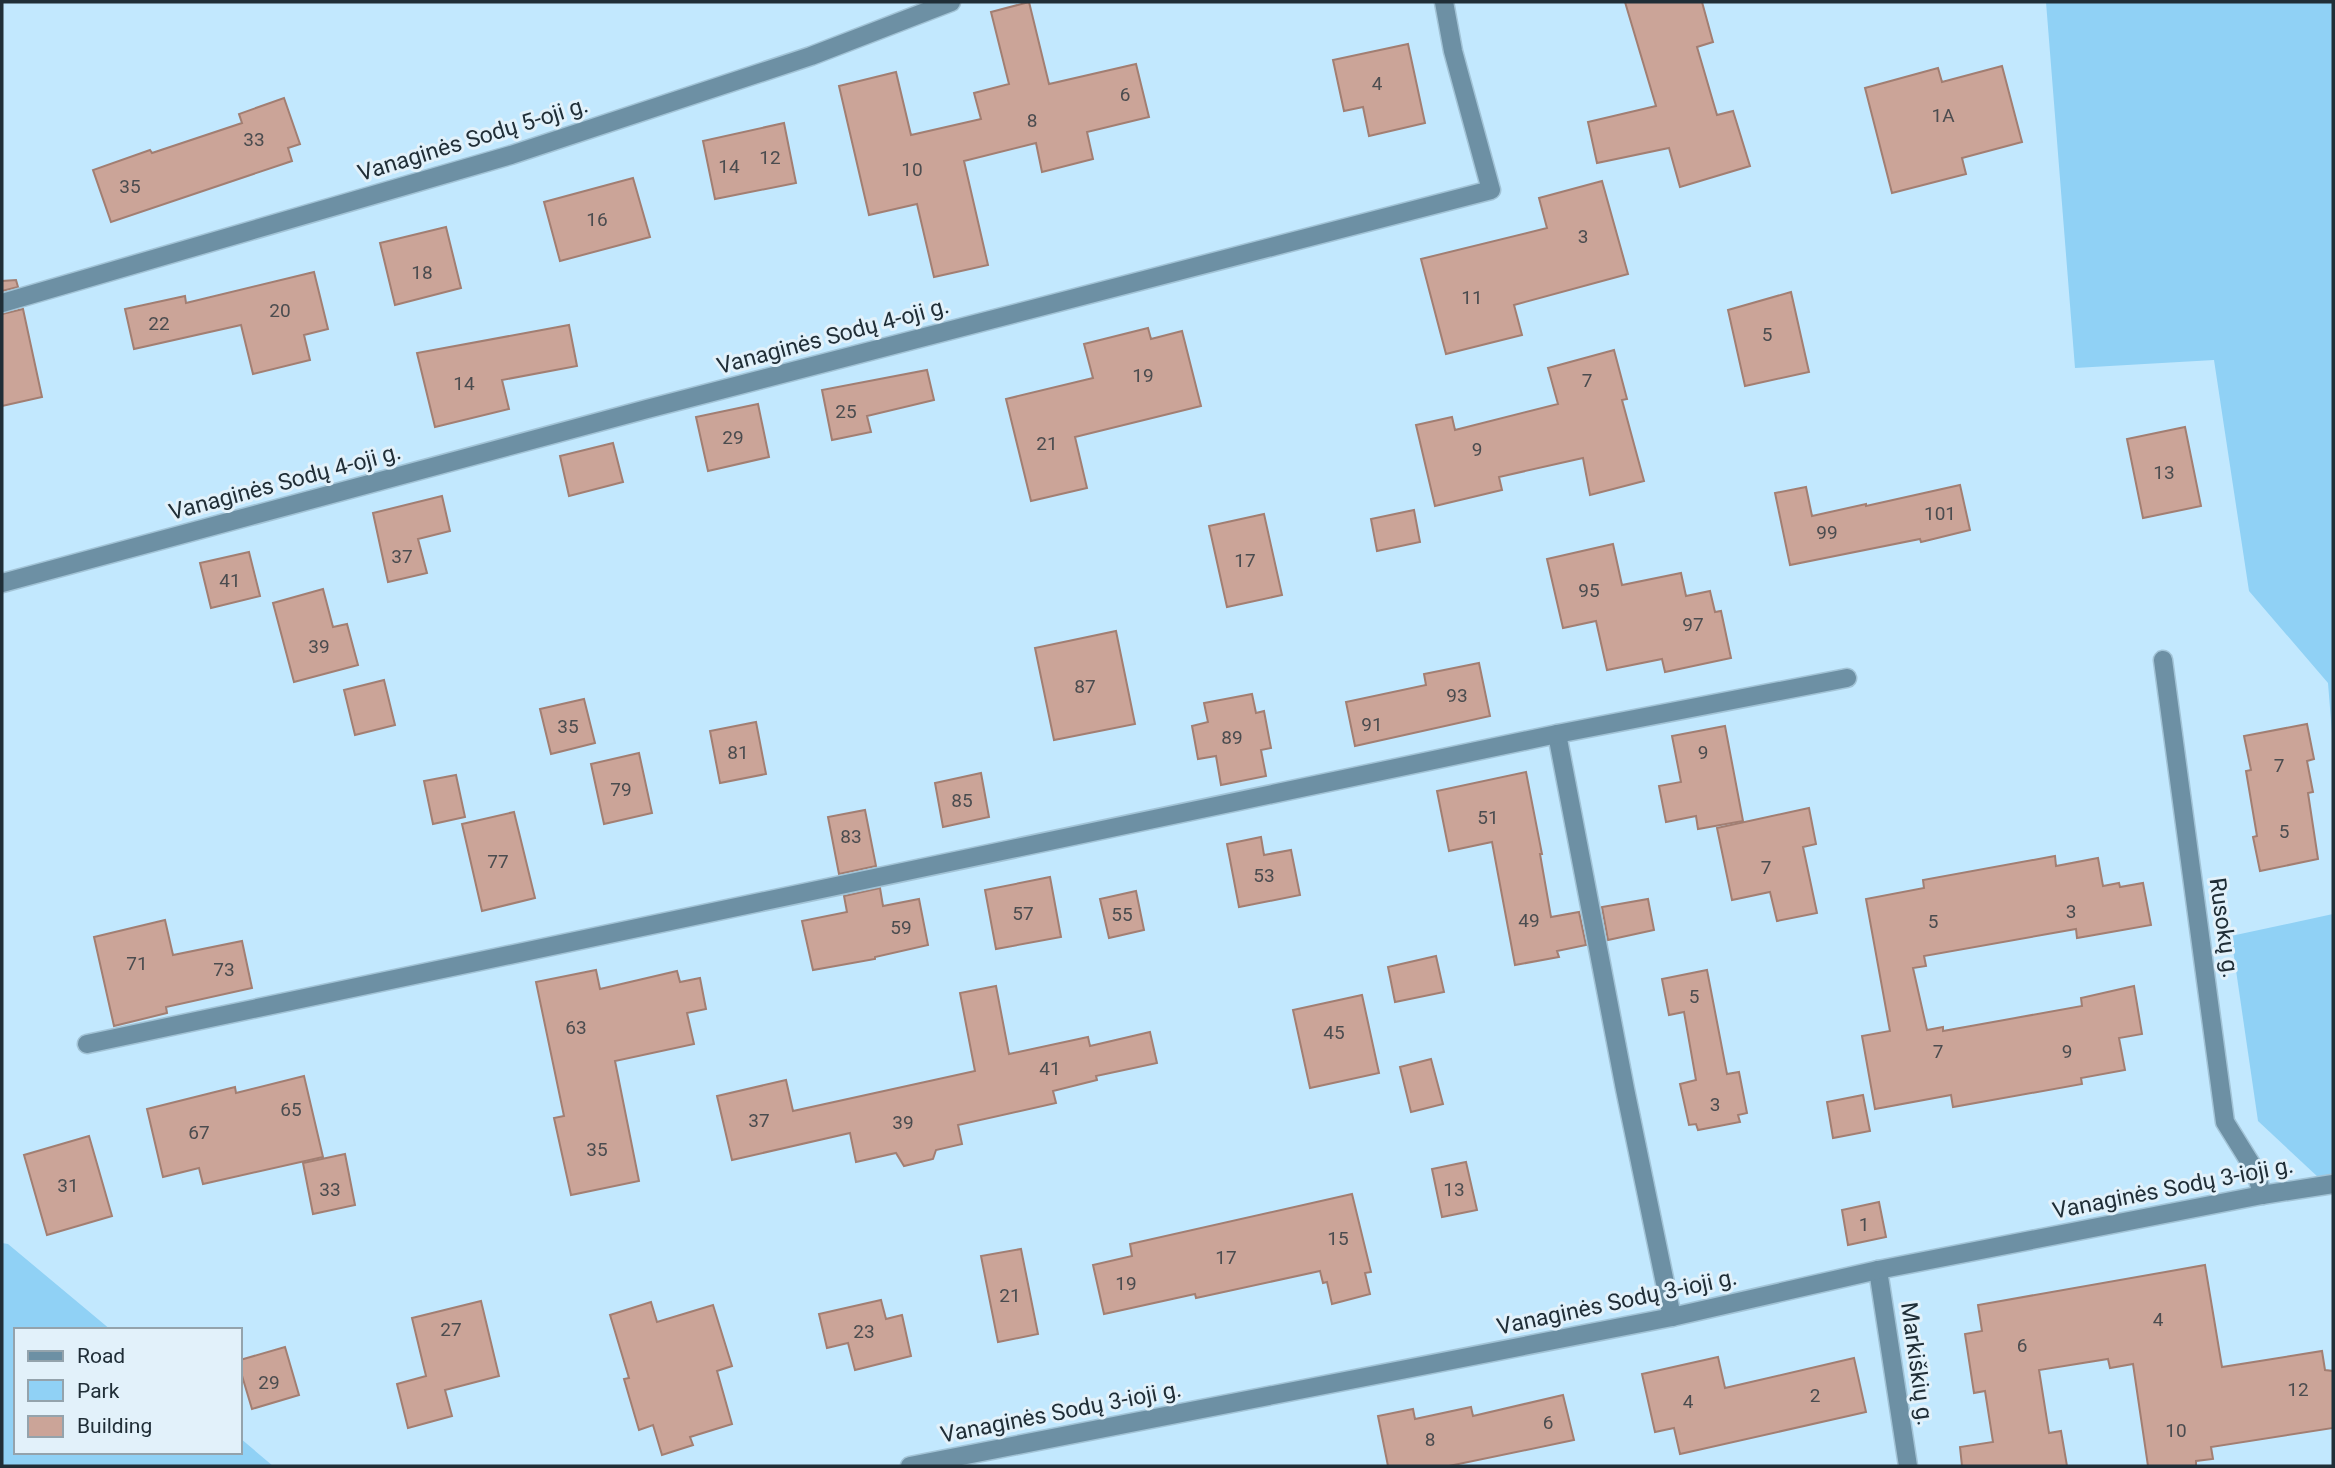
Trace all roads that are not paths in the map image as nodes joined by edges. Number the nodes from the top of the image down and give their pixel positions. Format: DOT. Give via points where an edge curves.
graph roads {
  1 [pos="951,2"];
  2 [pos="1444,2"];
  3 [pos="2,303"];
  4 [pos="2,583"];
  5 [pos="2163,660"];
  6 [pos="1847,678"];
  7 [pos="1557,734"];
  8 [pos="87,1044"];
  9 [pos="2333,1184"];
  10 [pos="2262,1195"];
  11 [pos="1878,1270"];
  12 [pos="1672,1317"];
  13 [pos="910,1466"];
  14 [pos="1908,1466"];
  1 -- 3 [label="street, Vanaginės Sodų 5-oji g." via="811,56 511,155"];
  2 -- 4 [label="street, Vanaginės Sodų 4-oji g." via="1491,190 647,409"];
  5 -- 10 [label="street, Rusokų g." via="2225,1122 2256,1172"];
  6 -- 7 [label="street"];
  7 -- 8 [label="street"];
  7 -- 12 [label="street"];
  9 -- 10 [label="street, Vanaginės Sodų 3-ioji g."];
  10 -- 11 [label="street, Vanaginės Sodų 3-ioji g."];
  11 -- 12 [label="street, Vanaginės Sodų 3-ioji g."];
  11 -- 14 [label="street, Markiškių g."];
  12 -- 13 [label="street, Vanaginės Sodų 3-ioji g."];
}
